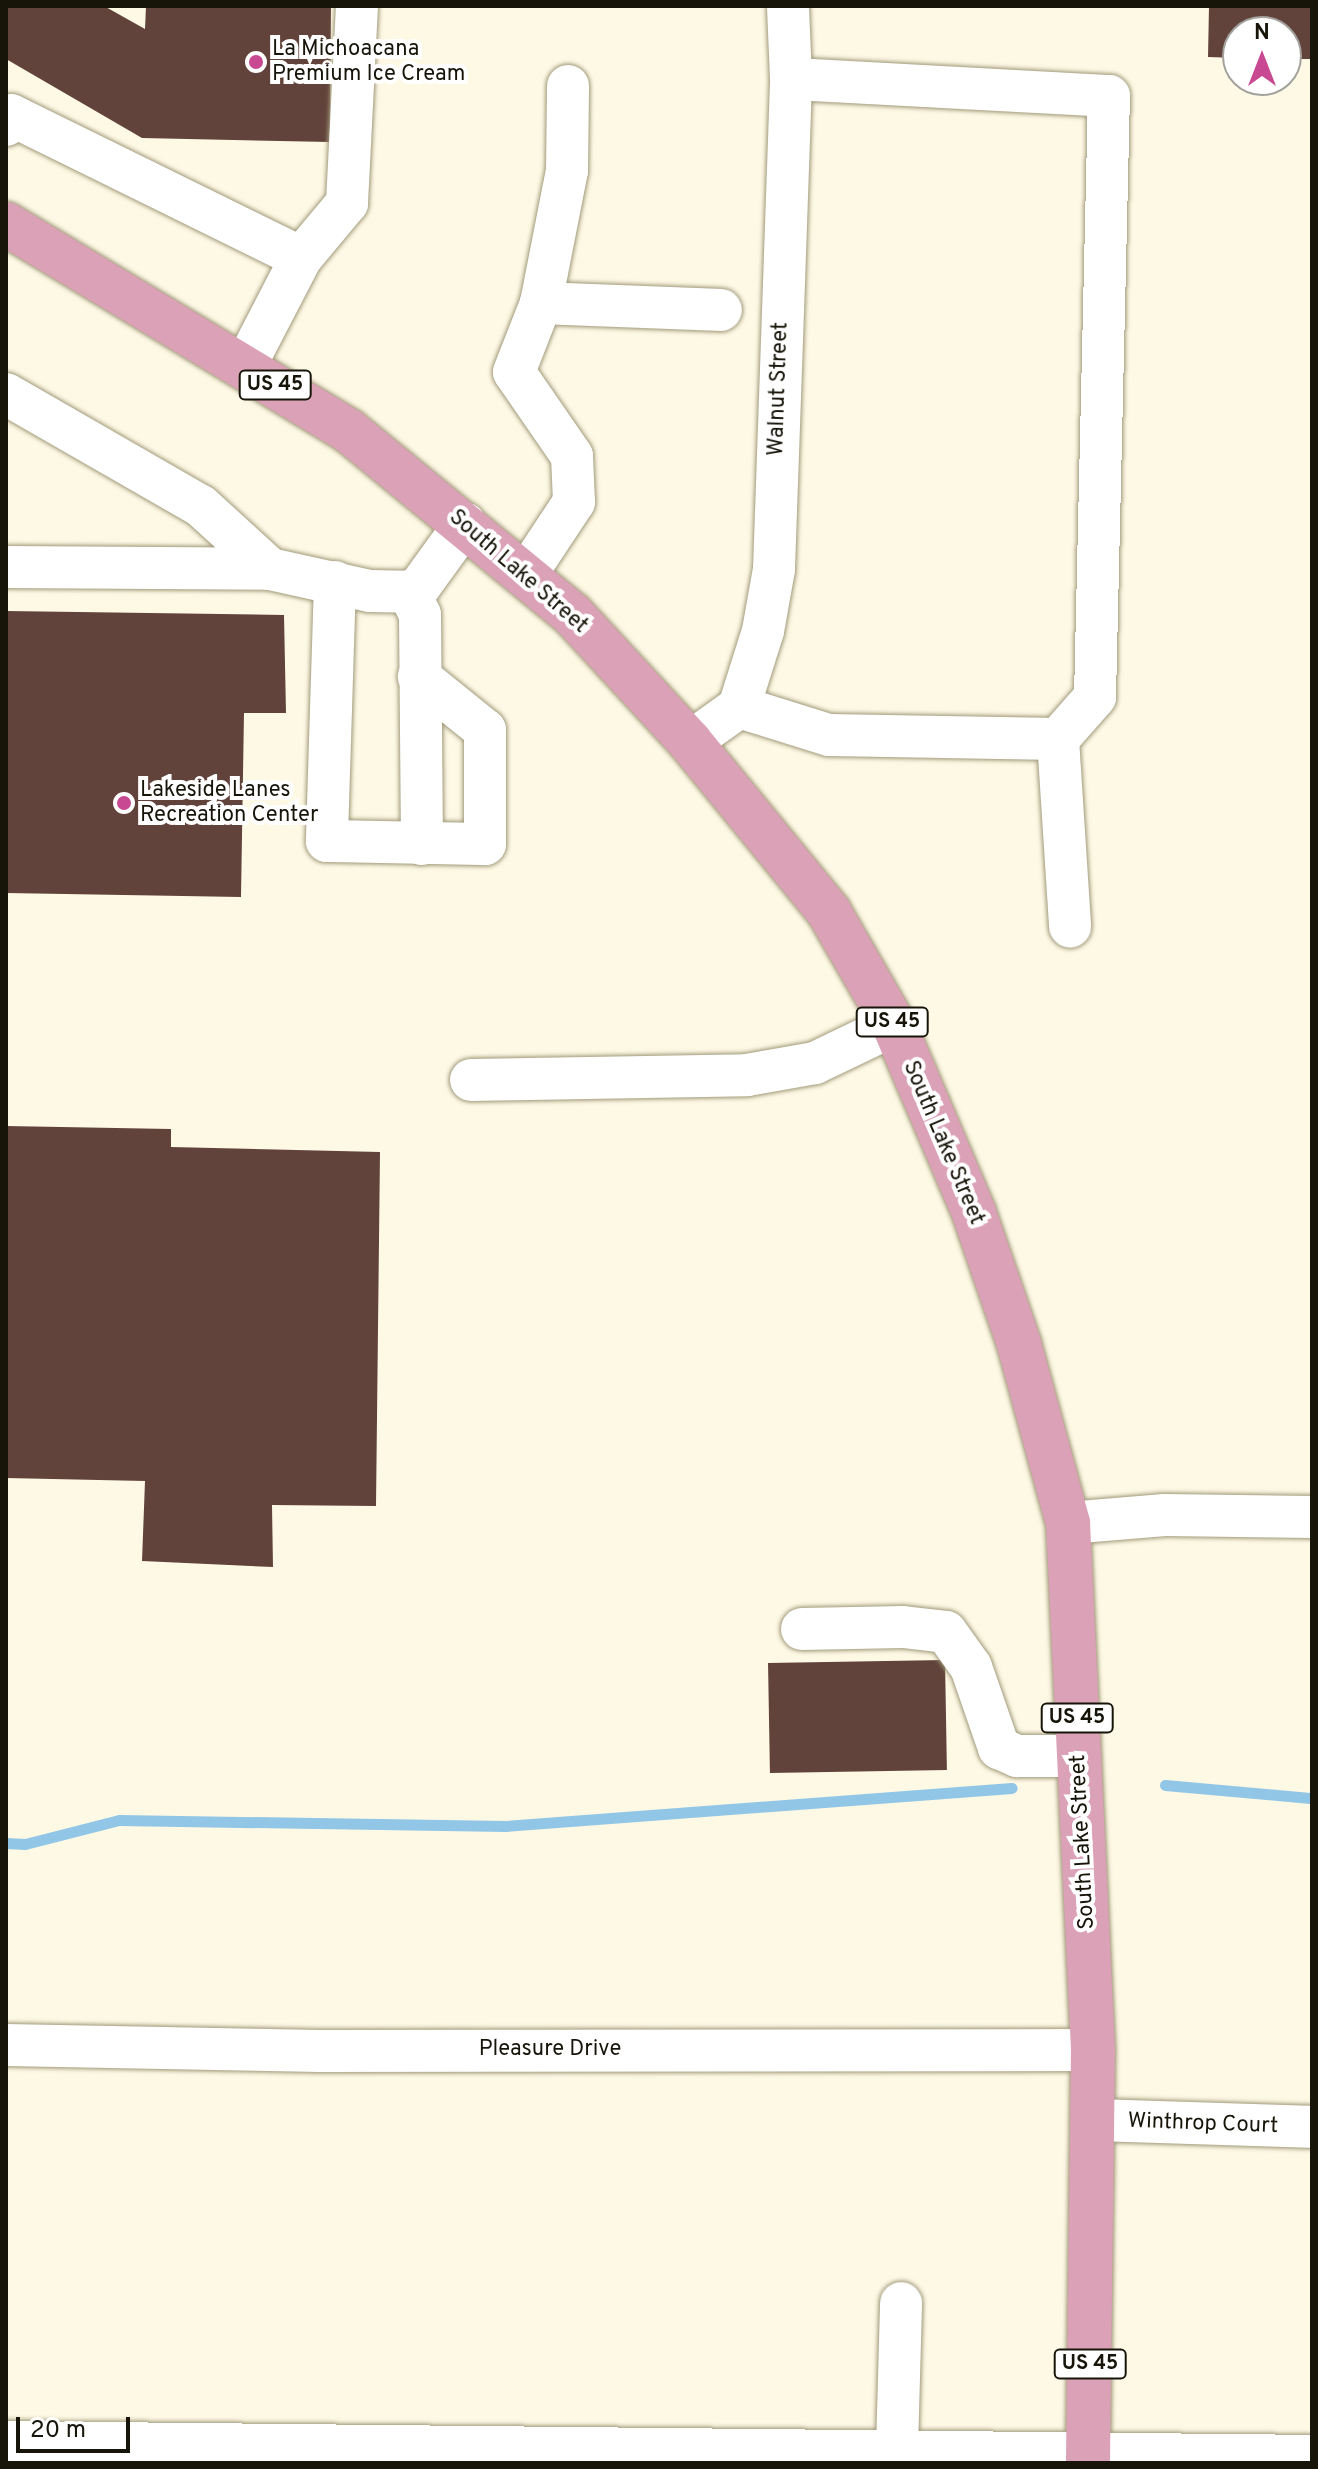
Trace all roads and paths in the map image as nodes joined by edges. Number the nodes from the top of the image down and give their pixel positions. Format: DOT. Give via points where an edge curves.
graph roads {
  1 [pos="357,6"];
  2 [pos="788,6"];
  3 [pos="791,79"];
  4 [pos="568,86"];
  5 [pos="8,117"];
  6 [pos="6,224"];
  7 [pos="301,258"];
  8 [pos="541,303"];
  9 [pos="721,310"];
  10 [pos="245,366"];
  11 [pos="6,394"];
  12 [pos="465,524"];
  13 [pos="6,567"];
  14 [pos="270,569"];
  15 [pos="525,576"];
  16 [pos="335,582"];
  17 [pos="409,592"];
  18 [pos="419,677"];
  19 [pos="739,707"];
  20 [pos="1058,739"];
  21 [pos="690,742"];
  22 [pos="422,844"];
  23 [pos="1070,927"];
  24 [pos="894,1025"];
  25 [pos="471,1080"];
  26 [pos="1312,1517"];
  27 [pos="1068,1523"];
  28 [pos="802,1629"];
  29 [pos="1079,1756"];
  30 [pos="6,2045"];
  31 [pos="1093,2050"];
  32 [pos="1093,2120"];
  33 [pos="1312,2127"];
  34 [pos="901,2303"];
  35 [pos="6,2442"];
  36 [pos="897,2449"];
  37 [pos="1312,2456"];
  38 [pos="1088,2457"];
  1 -- 7 [label="street" via="347,203"];
  2 -- 3 [label="street, Walnut Street"];
  3 -- 19 [label="street, Walnut Street" via="774,569 763,631"];
  3 -- 20 [label="street" via="1109,96 1095,697"];
  4 -- 8 [label="street" via="567,171"];
  5 -- 7 [label="street"];
  6 -- 10 [label="main road, South Lake Street / US 45"];
  7 -- 10 [label="street"];
  8 -- 9 [label="street"];
  8 -- 15 [label="street" via="514,372 572,456 574,502"];
  10 -- 12 [label="main road, South Lake Street / US 45" via="349,431"];
  11 -- 14 [label="street" via="201,506"];
  12 -- 15 [label="main road, South Lake Street / US 45"];
  12 -- 17 [label="street" via="420,586"];
  13 -- 14 [label="street"];
  14 -- 16 [label="street"];
  15 -- 21 [label="main road, South Lake Street / US 45" via="572,614"];
  16 -- 17 [label="street" via="370,591"];
  16 -- 22 [label="street" via="327,841"];
  17 -- 18 [label="street" via="420,615"];
  18 -- 22 [label="street"];
  18 -- 22 [label="street" via="485,730 485,844"];
  19 -- 20 [label="street" via="829,735"];
  19 -- 21 [label="street"];
  20 -- 23 [label="street"];
  21 -- 24 [label="main road, South Lake Street / US 45" via="829,912"];
  24 -- 25 [label="street" via="815,1063 747,1075"];
  24 -- 27 [label="main road, South Lake Street / US 45" via="974,1213 1019,1344"];
  26 -- 27 [label="street" via="1165,1515"];
  27 -- 29 [label="main road, South Lake Street / US 45"];
  28 -- 29 [label="street" via="903,1627 946,1632 971,1667 999,1748 1017,1756"];
  29 -- 31 [label="main road, South Lake Street / US 45"];
  30 -- 31 [label="street, Pleasure Drive" via="320,2051"];
  31 -- 32 [label="main road, South Lake Street / US 45"];
  32 -- 33 [label="street, Winthrop Court"];
  32 -- 38 [label="main road, South Lake Street / US 45"];
  34 -- 36 [label="street"];
  35 -- 36 [label="street"];
  36 -- 38 [label="street"];
  37 -- 38 [label="street"];
}
